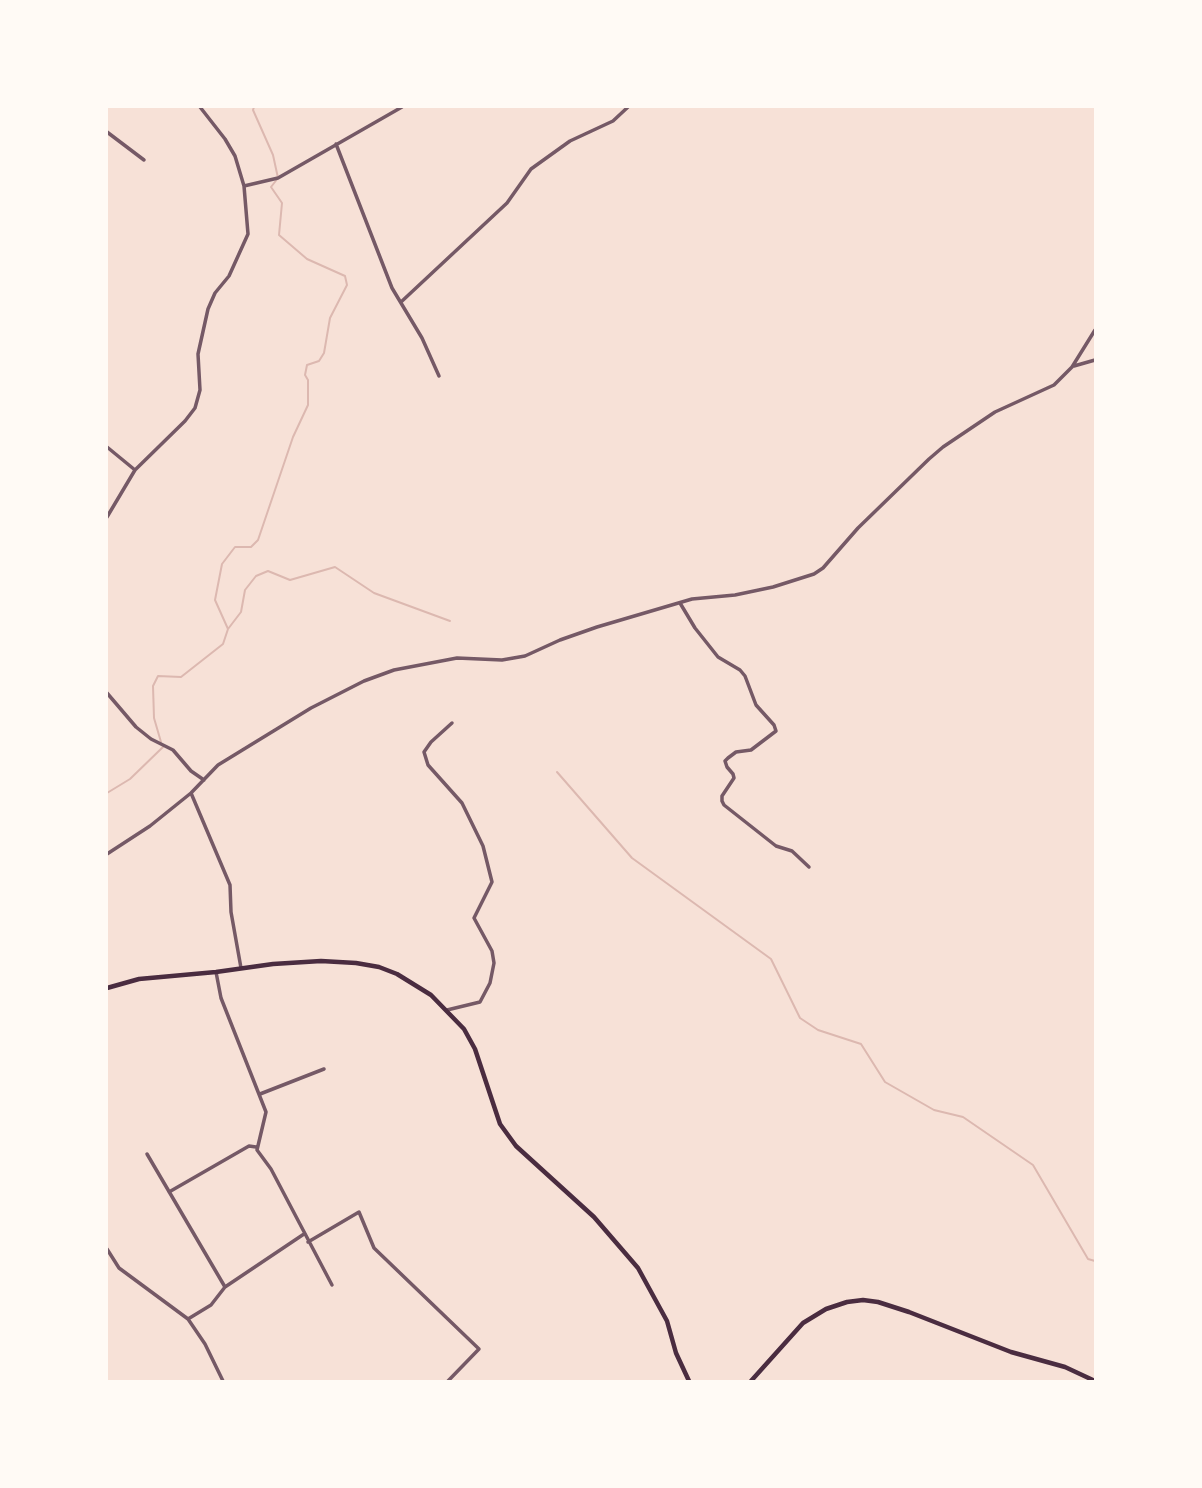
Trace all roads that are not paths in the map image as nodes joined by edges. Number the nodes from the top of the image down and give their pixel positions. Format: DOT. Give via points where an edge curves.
graph roads {
  1 [pos="201,107"];
  2 [pos="402,107"];
  3 [pos="628,107"];
  4 [pos="107,132"];
  5 [pos="336,144"];
  6 [pos="144,160"];
  7 [pos="244,186"];
  8 [pos="401,302"];
  9 [pos="1095,330"];
  10 [pos="1095,360"];
  11 [pos="1072,367"];
  12 [pos="439,376"];
  13 [pos="107,447"];
  14 [pos="135,470"];
  15 [pos="107,517"];
  16 [pos="680,603"];
  17 [pos="107,693"];
  18 [pos="452,723"];
  19 [pos="204,780"];
  20 [pos="191,793"];
  21 [pos="107,854"];
  22 [pos="809,867"];
  23 [pos="241,968"];
  24 [pos="216,972"];
  25 [pos="107,988"];
  26 [pos="447,1010"];
  27 [pos="324,1069"];
  28 [pos="260,1094"];
  29 [pos="257,1147"];
  30 [pos="147,1154"];
  31 [pos="169,1192"];
  32 [pos="304,1234"];
  33 [pos="308,1242"];
  34 [pos="107,1249"];
  35 [pos="332,1284"];
  36 [pos="225,1287"];
  37 [pos="188,1319"];
  38 [pos="223,1381"];
  39 [pos="448,1381"];
  40 [pos="689,1381"];
  41 [pos="751,1381"];
  42 [pos="1095,1381"];
  1 -- 7 [label="street" via="235,156"];
  2 -- 5 [label="street"];
  3 -- 8 [label="street" via="613,121 570,141 531,169 507,203"];
  4 -- 6 [label="street"];
  5 -- 7 [label="street" via="278,178"];
  5 -- 8 [label="street"];
  7 -- 14 [label="street" via="248,234 208,309 198,354 200,390 195,408"];
  8 -- 12 [label="street"];
  9 -- 11 [label="street"];
  10 -- 11 [label="street"];
  11 -- 16 [label="street" via="1054,385 995,412 936,453 814,574 773,587"];
  13 -- 14 [label="street"];
  14 -- 15 [label="street"];
  16 -- 19 [label="street" via="597,627 525,656 457,658 394,670 311,708 218,765"];
  16 -- 22 [label="street" via="718,657 746,676 756,705 776,731 751,750 736,752 725,761 734,778 722,801"];
  17 -- 19 [label="street" via="136,727 173,750"];
  18 -- 26 [label="street" via="424,752 428,765 462,803 483,846 492,883 474,918 494,963 481,1002"];
  19 -- 20 [label="street"];
  20 -- 21 [label="street"];
  20 -- 23 [label="street" via="230,885"];
  23 -- 24 [label="main road"];
  23 -- 26 [label="main road" via="321,961 356,963 397,974"];
  24 -- 25 [label="main road" via="139,979"];
  24 -- 28 [label="street" via="221,998"];
  26 -- 40 [label="main road" via="475,1049 500,1124 516,1146 594,1217 638,1268 667,1321"];
  27 -- 28 [label="street"];
  28 -- 29 [label="street" via="266,1111"];
  29 -- 31 [label="street" via="249,1146"];
  29 -- 32 [label="street"];
  30 -- 31 [label="street"];
  31 -- 36 [label="street"];
  32 -- 33 [label="street"];
  32 -- 36 [label="street"];
  33 -- 35 [label="street"];
  33 -- 39 [label="street" via="359,1212 374,1248 479,1349"];
  34 -- 37 [label="street" via="120,1268"];
  36 -- 37 [label="street" via="211,1305"];
  37 -- 38 [label="street"];
  41 -- 42 [label="main road" via="803,1323 826,1309 863,1300 878,1301"];
}
